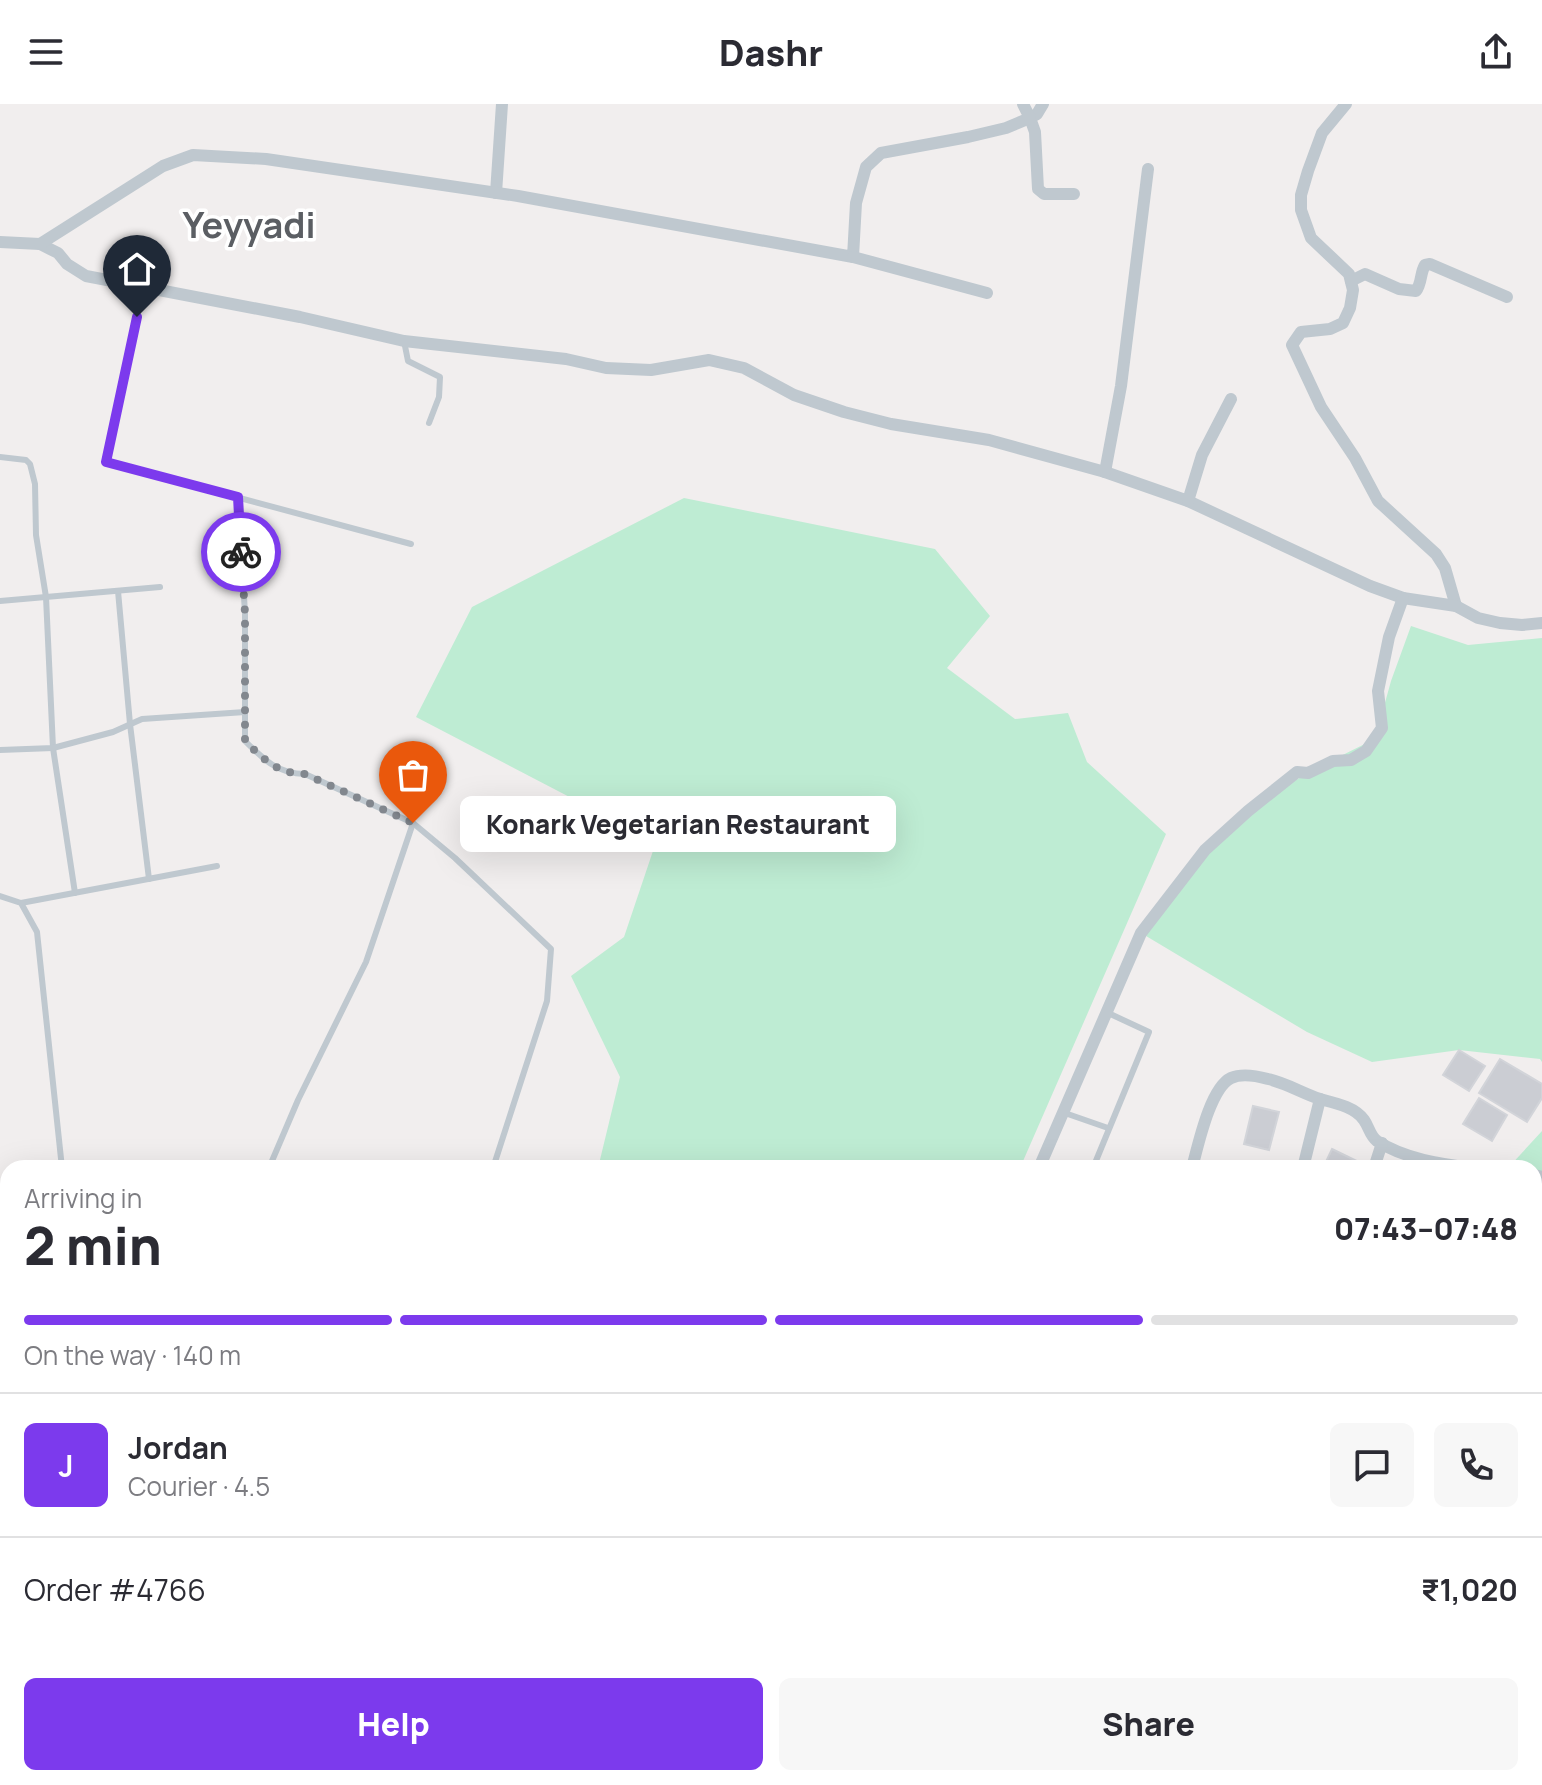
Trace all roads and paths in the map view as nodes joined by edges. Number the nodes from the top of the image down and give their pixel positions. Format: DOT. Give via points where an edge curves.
graph roads {
  1 [pos="502,104"];
  2 [pos="1023,104"];
  3 [pos="1043,104"];
  4 [pos="1346,104"];
  5 [pos="1030,118"];
  6 [pos="1148,169"];
  7 [pos="496,193"];
  8 [pos="1074,194"];
  9 [pos="0,242"];
  10 [pos="40,244"];
  11 [pos="853,257"];
  12 [pos="1351,281"];
  13 [pos="143,288"];
  14 [pos="987,293"];
  15 [pos="1507,297"];
  16 [pos="404,341"];
  17 [pos="1231,399"];
  18 [pos="429,423"];
  19 [pos="0,457"];
  20 [pos="1105,472"];
  21 [pos="238,497"];
  22 [pos="1188,501"];
  23 [pos="411,544"];
  24 [pos="160,587"];
  25 [pos="118,591"];
  26 [pos="46,597"];
  27 [pos="1403,598"];
  28 [pos="0,601"];
  29 [pos="1456,606"];
  30 [pos="1542,623"];
  31 [pos="245,712"];
  32 [pos="130,724"];
  33 [pos="53,748"];
  34 [pos="0,750"];
  35 [pos="413,823"];
  36 [pos="217,866"];
  37 [pos="149,879"];
  38 [pos="75,893"];
  39 [pos="0,896"];
  40 [pos="21,903"];
  41 [pos="1106,1012"];
  42 [pos="1320,1099"];
  43 [pos="1062,1112"];
  44 [pos="1108,1128"];
  45 [pos="1382,1143"];
  46 [pos="61,1160"];
  47 [pos="272,1160"];
  48 [pos="496,1160"];
  49 [pos="1042,1160"];
  50 [pos="1096,1160"];
  51 [pos="1195,1160"];
  52 [pos="1305,1160"];
  53 [pos="1377,1160"];
  54 [pos="1426,1160"];
  1 -- 7 [label="street"];
  2 -- 5 [label="street"];
  3 -- 5 [label="street"];
  4 -- 12 [label="street" via="1322,133 1301,210 1311,238 1344,267"];
  5 -- 8 [label="street" via="1038,189 1044,194"];
  5 -- 11 [label="street" via="968,137 881,153 866,167 856,203"];
  6 -- 20 [label="street"];
  7 -- 10 [label="street" via="266,159 193,155 163,166"];
  7 -- 11 [label="street"];
  9 -- 10 [label="street"];
  10 -- 13 [label="street" via="86,276"];
  11 -- 14 [label="street"];
  12 -- 15 [label="street" via="1365,274 1416,291 1422,270 1430,264"];
  12 -- 29 [label="street" via="1350,308 1343,323 1301,332 1292,345 1321,407 1378,501 1445,568"];
  13 -- 16 [label="street"];
  13 -- 21 [label="lane" via="106,462"];
  16 -- 18 [label="lane" via="408,361 440,377"];
  16 -- 20 [label="street" via="606,368 651,370 709,360 744,368 794,395 844,412 989,440"];
  17 -- 22 [label="street" via="1202,455"];
  19 -- 26 [label="lane" via="30,464"];
  20 -- 22 [label="street"];
  21 -- 23 [label="lane"];
  21 -- 31 [label="lane"];
  22 -- 27 [label="street"];
  24 -- 25 [label="lane"];
  25 -- 26 [label="lane"];
  25 -- 32 [label="lane"];
  26 -- 28 [label="lane"];
  26 -- 33 [label="lane"];
  27 -- 29 [label="street"];
  27 -- 41 [label="street" via="1378,691 1382,728 1366,751 1351,760 1297,772 1205,850 1141,933"];
  29 -- 30 [label="street" via="1500,623"];
  31 -- 32 [label="lane"];
  31 -- 35 [label="lane" via="245,741 268,764 305,774"];
  32 -- 33 [label="lane"];
  32 -- 37 [label="lane"];
  33 -- 34 [label="lane"];
  33 -- 38 [label="lane"];
  35 -- 47 [label="lane" via="366,962"];
  35 -- 48 [label="lane" via="551,949 547,1001"];
  36 -- 37 [label="lane"];
  37 -- 38 [label="lane"];
  38 -- 40 [label="lane"];
  39 -- 40 [label="lane"];
  40 -- 46 [label="lane" via="37,932"];
  41 -- 43 [label="street"];
  41 -- 44 [label="lane" via="1149,1032"];
  42 -- 45 [label="street" via="1344,1105 1363,1118"];
  42 -- 51 [label="street" via="1269,1079 1233,1077 1214,1098"];
  42 -- 52 [label="street"];
  43 -- 44 [label="lane"];
  43 -- 49 [label="street"];
  44 -- 50 [label="lane"];
  45 -- 53 [label="street"];
  45 -- 54 [label="street"];
}
